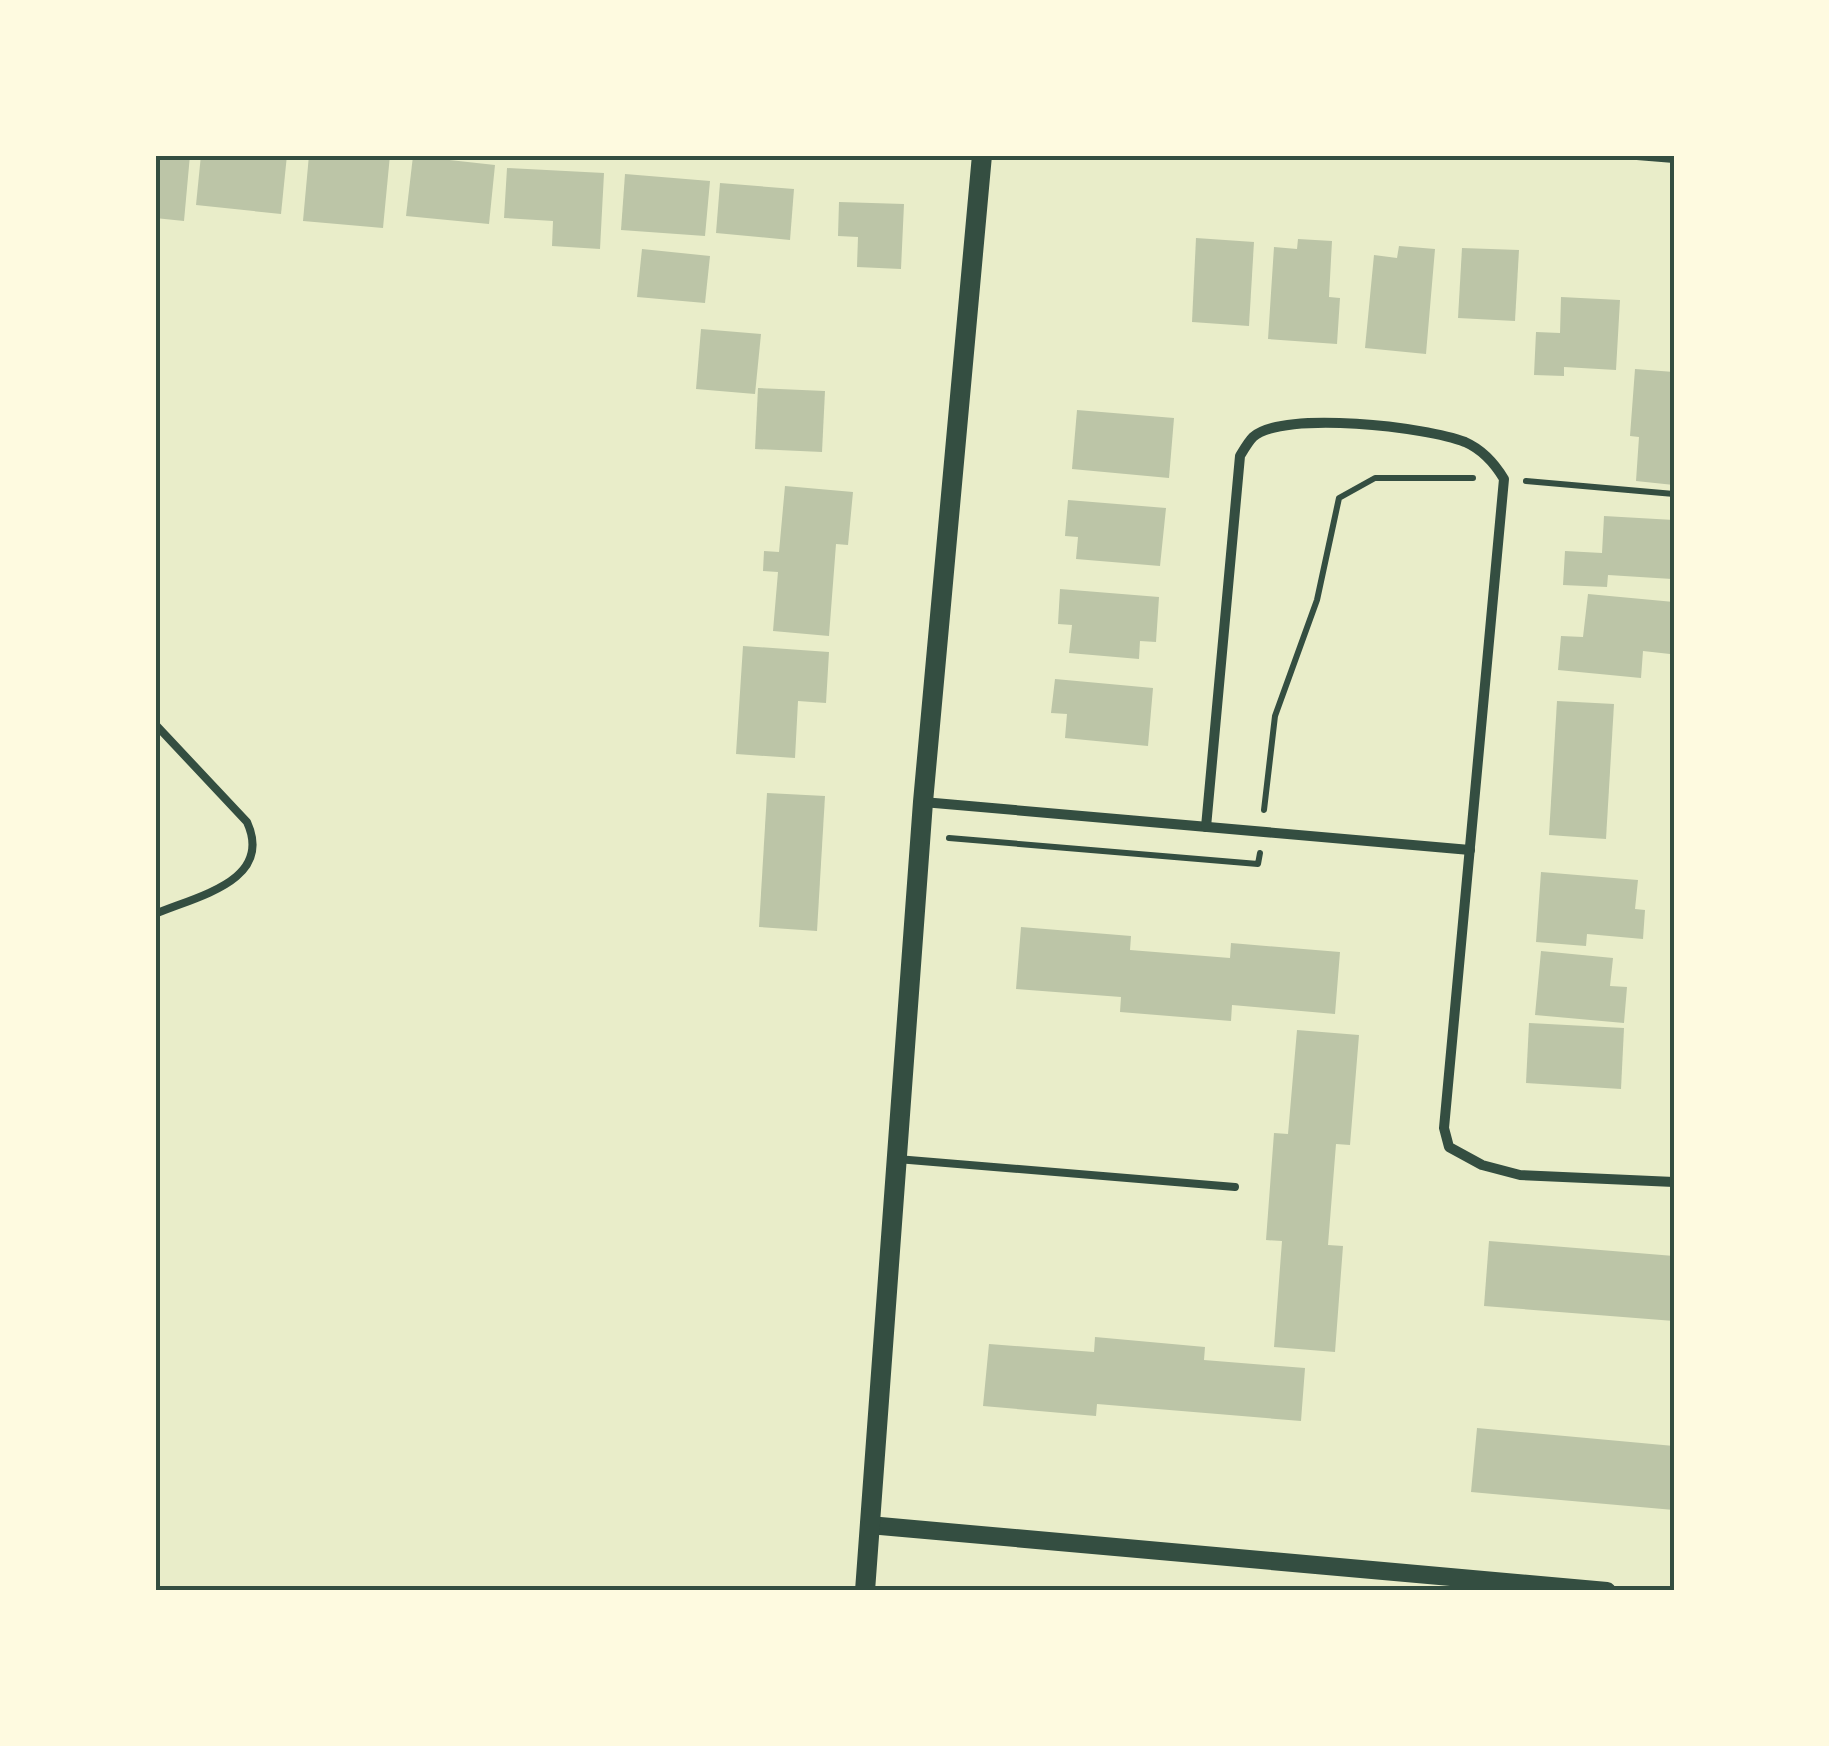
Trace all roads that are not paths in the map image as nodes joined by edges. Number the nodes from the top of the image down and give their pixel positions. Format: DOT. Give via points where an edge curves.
graph roads {
  1 [pos="982,155"];
  2 [pos="1637,155"];
  3 [pos="1674,158"];
  4 [pos="155,724"];
  5 [pos="923,802"];
  6 [pos="1206,826"];
  7 [pos="1470,850"];
  8 [pos="155,914"];
  9 [pos="897,1159"];
  10 [pos="1674,1182"];
  11 [pos="1235,1188"];
  12 [pos="870,1525"];
  13 [pos="864,1591"];
  14 [pos="1607,1591"];
  1 -- 5 [label="main road"];
  2 -- 3 [label="street"];
  4 -- 8 [label="lane" via="247,822 254,852 242,876"];
  5 -- 6 [label="street"];
  5 -- 9 [label="main road"];
  6 -- 7 [label="street"];
  6 -- 7 [label="street" via="1240,456 1253,437 1276,426 1312,422 1426,431 1469,444 1504,479"];
  7 -- 10 [label="street" via="1444,1128 1448,1147 1520,1175"];
  9 -- 11 [label="lane"];
  9 -- 12 [label="main road"];
  12 -- 13 [label="main road"];
  12 -- 14 [label="street"];
}
